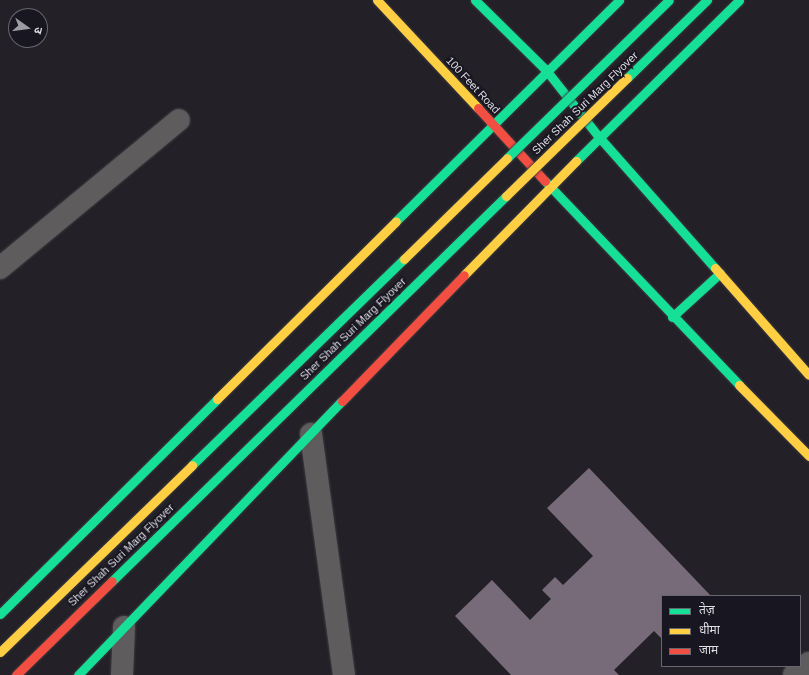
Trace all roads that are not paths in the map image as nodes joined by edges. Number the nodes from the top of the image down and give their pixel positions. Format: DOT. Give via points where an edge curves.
graph roads {
  1 [pos="377,0"];
  2 [pos="475,0"];
  3 [pos="619,0"];
  4 [pos="669,0"];
  5 [pos="707,0"];
  6 [pos="739,0"];
  7 [pos="546,70"];
  8 [pos="179,120"];
  9 [pos="493,124"];
  10 [pos="599,138"];
  11 [pos="551,185"];
  12 [pos="0,268"];
  13 [pos="720,273"];
  14 [pos="672,316"];
  15 [pos="809,375"];
  16 [pos="311,434"];
  17 [pos="809,456"];
  18 [pos="0,614"];
  19 [pos="124,627"];
  20 [pos="0,652"];
  21 [pos="809,663"];
  22 [pos="16,675"];
  23 [pos="78,675"];
  24 [pos="122,675"];
  25 [pos="344,675"];
  26 [pos="794,675"];
  1 -- 9 [label="main road, 100 Feet Road"];
  2 -- 7 [label="main road"];
  3 -- 7 [label="main road"];
  4 -- 20 [label="main road, Sher Shah Suri Marg Flyover, bridge"];
  5 -- 22 [label="main road, Sher Shah Suri Marg Flyover, bridge"];
  6 -- 10 [label="main road"];
  7 -- 9 [label="main road"];
  7 -- 10 [label="main road"];
  8 -- 12 [label="street"];
  9 -- 11 [label="main road, 100 Feet Road"];
  9 -- 18 [label="main road"];
  10 -- 11 [label="main road"];
  10 -- 13 [label="main road"];
  11 -- 14 [label="main road, 100 Feet Road"];
  11 -- 16 [label="main road"];
  13 -- 14 [label="main road"];
  13 -- 15 [label="main road"];
  14 -- 17 [label="main road, 100 Feet Road"];
  16 -- 19 [label="main road"];
  16 -- 25 [label="street"];
  19 -- 23 [label="main road"];
  19 -- 24 [label="street"];
  21 -- 26 [label="street"];
}
